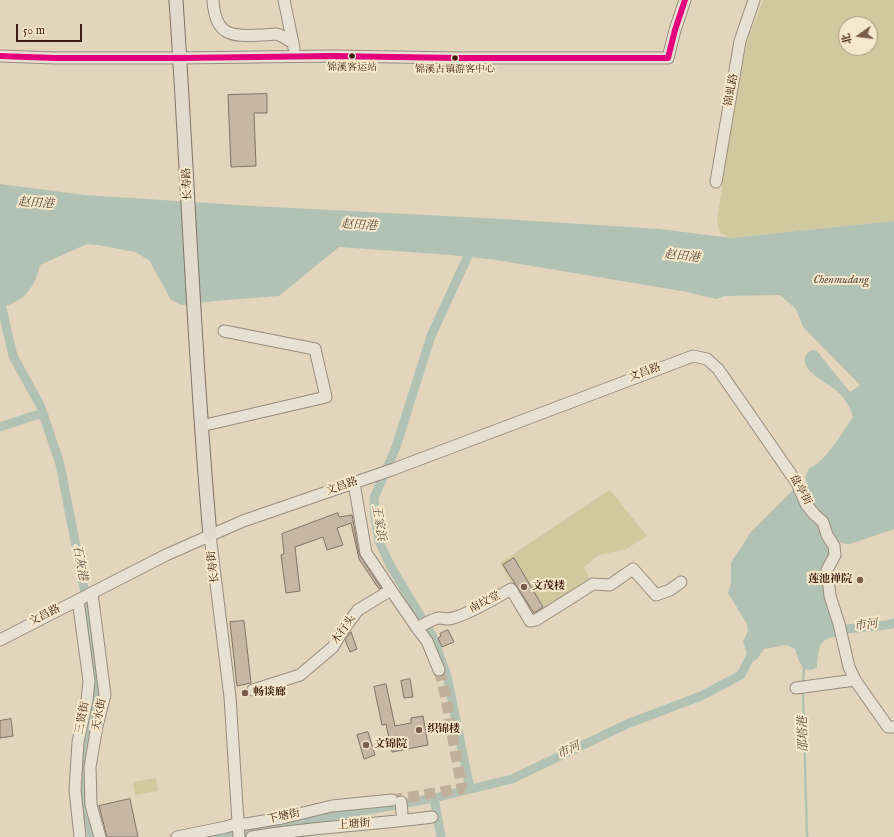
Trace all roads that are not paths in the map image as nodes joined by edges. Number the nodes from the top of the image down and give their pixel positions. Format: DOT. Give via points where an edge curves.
graph roads {
  1 [pos="176,0"];
  2 [pos="213,0"];
  3 [pos="284,0"];
  4 [pos="685,0"];
  5 [pos="754,0"];
  6 [pos="293,43"];
  7 [pos="0,56"];
  8 [pos="296,56"];
  9 [pos="180,58"];
  10 [pos="716,182"];
  11 [pos="194,310"];
  12 [pos="224,331"];
  13 [pos="693,356"];
  14 [pos="201,426"];
  15 [pos="354,482"];
  16 [pos="210,535"];
  17 [pos="681,582"];
  18 [pos="391,590"];
  19 [pos="85,596"];
  20 [pos="425,624"];
  21 [pos="0,640"];
  22 [pos="439,670"];
  23 [pos="855,680"];
  24 [pos="801,688"];
  25 [pos="253,690"];
  26 [pos="95,705"];
  27 [pos="894,726"];
  28 [pos="398,805"];
  29 [pos="432,817"];
  30 [pos="300,822"];
  31 [pos="238,823"];
  32 [pos="80,837"];
  33 [pos="100,837"];
  34 [pos="182,837"];
  35 [pos="239,837"];
  36 [pos="252,837"];
  1 -- 9 [label="main road, 长寿路"];
  2 -- 6 [label="street" via="214,13 220,26 230,34 277,34"];
  3 -- 6 [label="street"];
  4 -- 8 [label="street" via="668,58"];
  5 -- 10 [label="street, 锦虬路" via="740,41"];
  6 -- 8 [label="street"];
  7 -- 9 [label="street"];
  8 -- 9 [label="street"];
  9 -- 11 [label="main road, 长寿路"];
  11 -- 14 [label="main road, 长寿街"];
  12 -- 14 [label="street" via="315,349 326,397"];
  13 -- 15 [label="street, 文昌路"];
  13 -- 23 [label="street, 盘亭街" via="707,359 718,369 798,483 806,504 823,522 834,546 835,555 827,570 830,596 849,667"];
  14 -- 16 [label="main road, 长寿街"];
  15 -- 16 [label="street, 文昌路"];
  15 -- 18 [label="street" via="366,553"];
  16 -- 19 [label="street, 文昌路"];
  16 -- 31 [label="street, 长寿街" via="230,697"];
  17 -- 20 [label="street, 南坟堂" via="670,590 656,595 633,569 610,585 592,584 536,620 530,621 511,589 490,602 450,619 439,618"];
  18 -- 20 [label="street"];
  18 -- 25 [label="street, 木行头" via="358,610 333,647 300,675"];
  19 -- 21 [label="street, 文昌路"];
  19 -- 26 [label="street, 三贤街" via="89,681"];
  19 -- 26 [label="street, 天水街" via="105,695"];
  20 -- 22 [label="street" via="427,641"];
  23 -- 24 [label="street"];
  23 -- 27 [label="street, 盘亭街" via="888,727"];
  26 -- 32 [label="street, 三贤街" via="78,742 75,790"];
  26 -- 33 [label="street, 天水街" via="97,726 90,767 91,805"];
  28 -- 30 [label="street, 下塘街" via="373,801 332,806"];
  29 -- 30 [label="street, 上塘街" via="360,825"];
  30 -- 31 [label="street, 下塘街"];
  30 -- 36 [label="street, 上塘街"];
  31 -- 34 [label="street, 下塘街"];
  31 -- 35 [label="street"];
}
